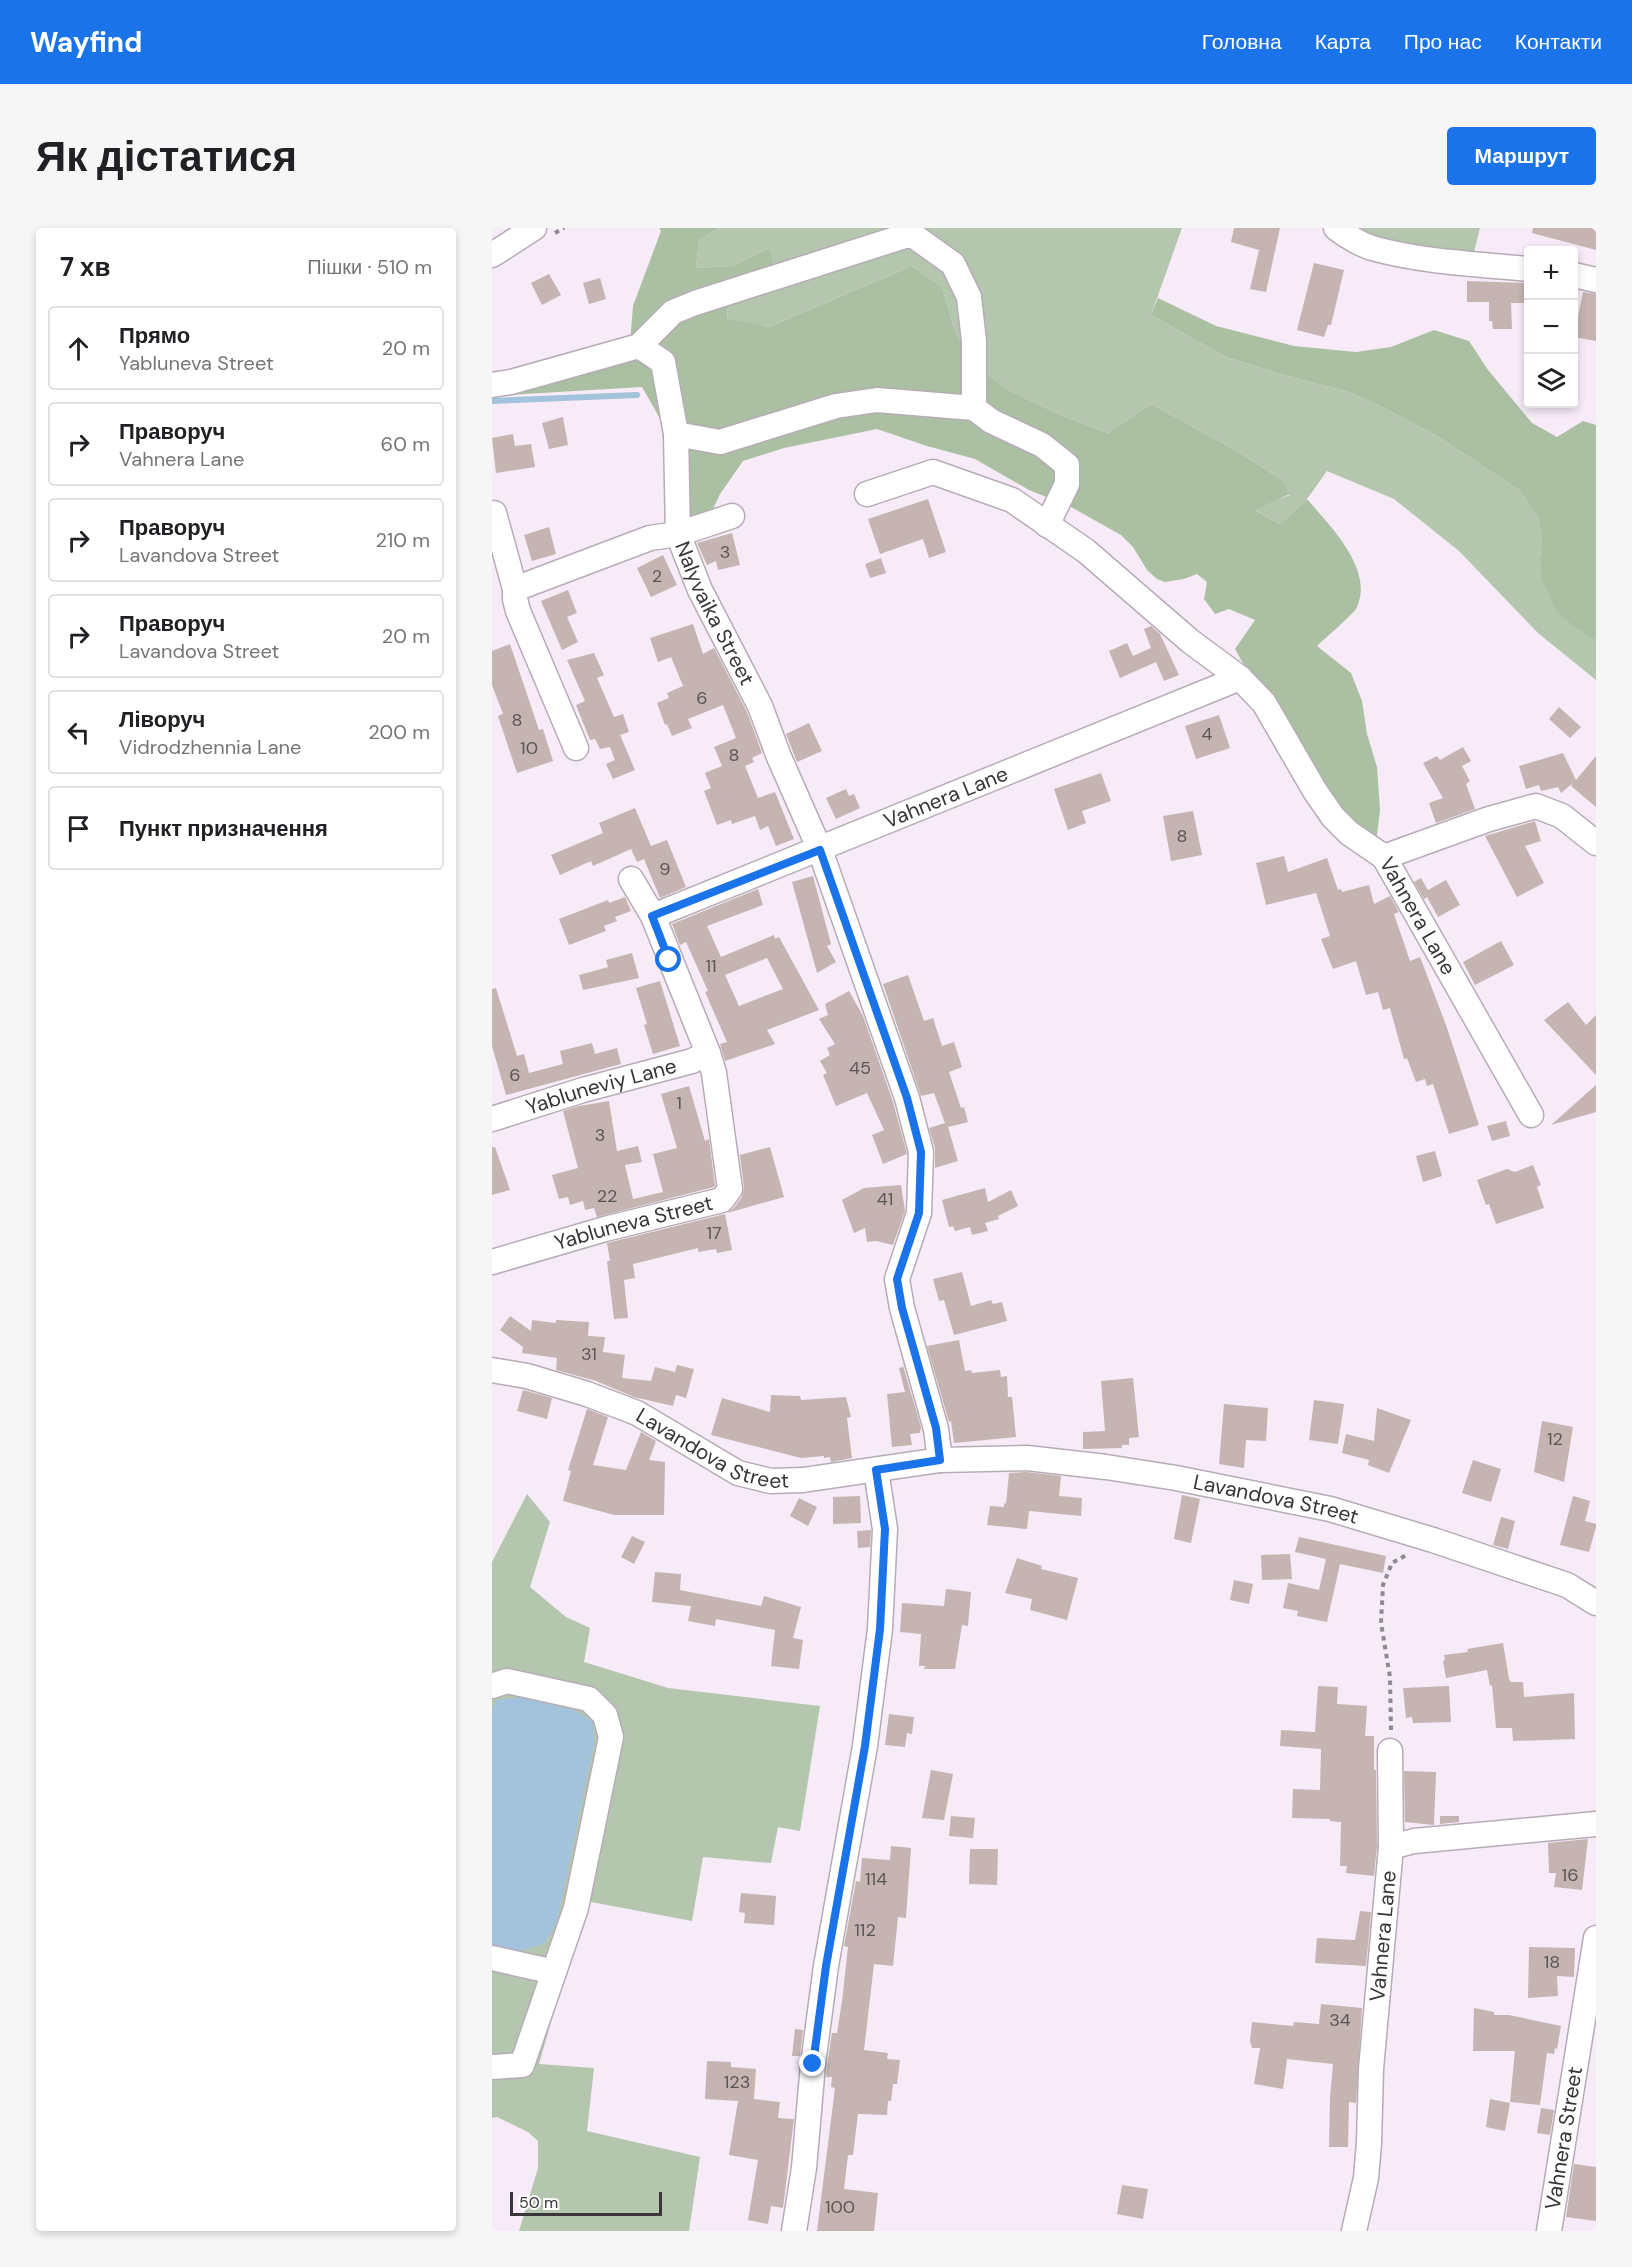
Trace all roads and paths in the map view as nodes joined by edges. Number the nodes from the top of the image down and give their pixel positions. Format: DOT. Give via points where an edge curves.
graph roads {
  1 [pos="534,228"];
  2 [pos="1336,228"];
  3 [pos="492,255"];
  4 [pos="1524,269"];
  5 [pos="1578,276"];
  6 [pos="1596,280"];
  7 [pos="639,346"];
  8 [pos="492,385"];
  9 [pos="974,408"];
  10 [pos="676,434"];
  11 [pos="867,494"];
  12 [pos="494,513"];
  13 [pos="732,516"];
  14 [pos="1047,525"];
  15 [pos="678,534"];
  16 [pos="515,589"];
  17 [pos="1240,678"];
  18 [pos="576,748"];
  19 [pos="1596,843"];
  20 [pos="820,850"];
  21 [pos="1384,857"];
  22 [pos="631,879"];
  23 [pos="652,916"];
  24 [pos="708,1053"];
  25 [pos="1530,1115"];
  26 [pos="492,1119"];
  27 [pos="492,1262"];
  28 [pos="492,1370"];
  29 [pos="940,1460"];
  30 [pos="876,1470"];
  31 [pos="1433,1540"];
  32 [pos="1596,1603"];
  33 [pos="492,1686"];
  34 [pos="1390,1751"];
  35 [pos="1596,1824"];
  36 [pos="1391,1847"];
  37 [pos="1596,1938"];
  38 [pos="492,1958"];
  39 [pos="554,1972"];
  40 [pos="492,2067"];
  41 [pos="794,2231"];
  42 [pos="1354,2231"];
  43 [pos="1548,2231"];
  1 -- 3 [label="street"];
  2 -- 4 [label="street" via="1372,248 1443,261"];
  5 -- 6 [label="street"];
  7 -- 8 [label="street"];
  7 -- 9 [label="street" via="673,312 721,293 910,234 953,264 969,297 974,341"];
  7 -- 10 [label="street" via="663,362"];
  9 -- 10 [label="street" via="877,400 836,406 720,442"];
  9 -- 14 [label="street" via="991,421 1042,445 1067,465 1067,484"];
  10 -- 15 [label="street"];
  11 -- 14 [label="street, Vahnera Lane" via="933,472 1012,500"];
  12 -- 16 [label="street"];
  13 -- 15 [label="street"];
  14 -- 17 [label="street, Vahnera Lane" via="1086,550 1190,641"];
  15 -- 16 [label="street, Nalyvaika Street" via="650,538"];
  15 -- 20 [label="street, Nalyvaika Street" via="700,590 760,706"];
  16 -- 18 [label="street" via="514,599"];
  17 -- 20 [label="street, Vahnera Lane"];
  17 -- 21 [label="street, Vahnera Lane" via="1264,702 1333,817 1348,833"];
  19 -- 21 [label="street" via="1562,816 1536,806"];
  20 -- 23 [label="street, Vahnera Lane"];
  20 -- 29 [label="street" via="907,1098 921,1152 919,1213 897,1279 936,1428"];
  21 -- 25 [label="street, Vahnera Lane"];
  22 -- 23 [label="street, Yabluneva Street"];
  23 -- 24 [label="street, Yabluneva Street"];
  24 -- 26 [label="street, Yabluneviy Lane"];
  24 -- 27 [label="street, Yabluneva Street" via="730,1189 722,1200"];
  28 -- 30 [label="street, Lavandova Street" via="527,1376 637,1413 738,1473 771,1481"];
  29 -- 30 [label="street, Lavandova Street"];
  29 -- 31 [label="street, Lavandova Street" via="1027,1458 1118,1469 1330,1509"];
  30 -- 41 [label="street" via="885,1529 880,1629 865,1746 826,1966"];
  31 -- 32 [label="street, Lavandova Street" via="1567,1585"];
  31 -- 34 [label="path" via="1392,1563 1383,1585 1381,1623 1390,1677"];
  33 -- 39 [label="street" via="507,1681 589,1699 605,1715 611,1737 576,1908"];
  34 -- 36 [label="street"];
  35 -- 36 [label="street, Vahnera Lane" via="1414,1841"];
  36 -- 42 [label="street, Vahnera Lane" via="1371,2069 1366,2178"];
  37 -- 43 [label="street, Vahnera Street"];
  38 -- 39 [label="street"];
  39 -- 40 [label="street" via="522,2065"];
}
